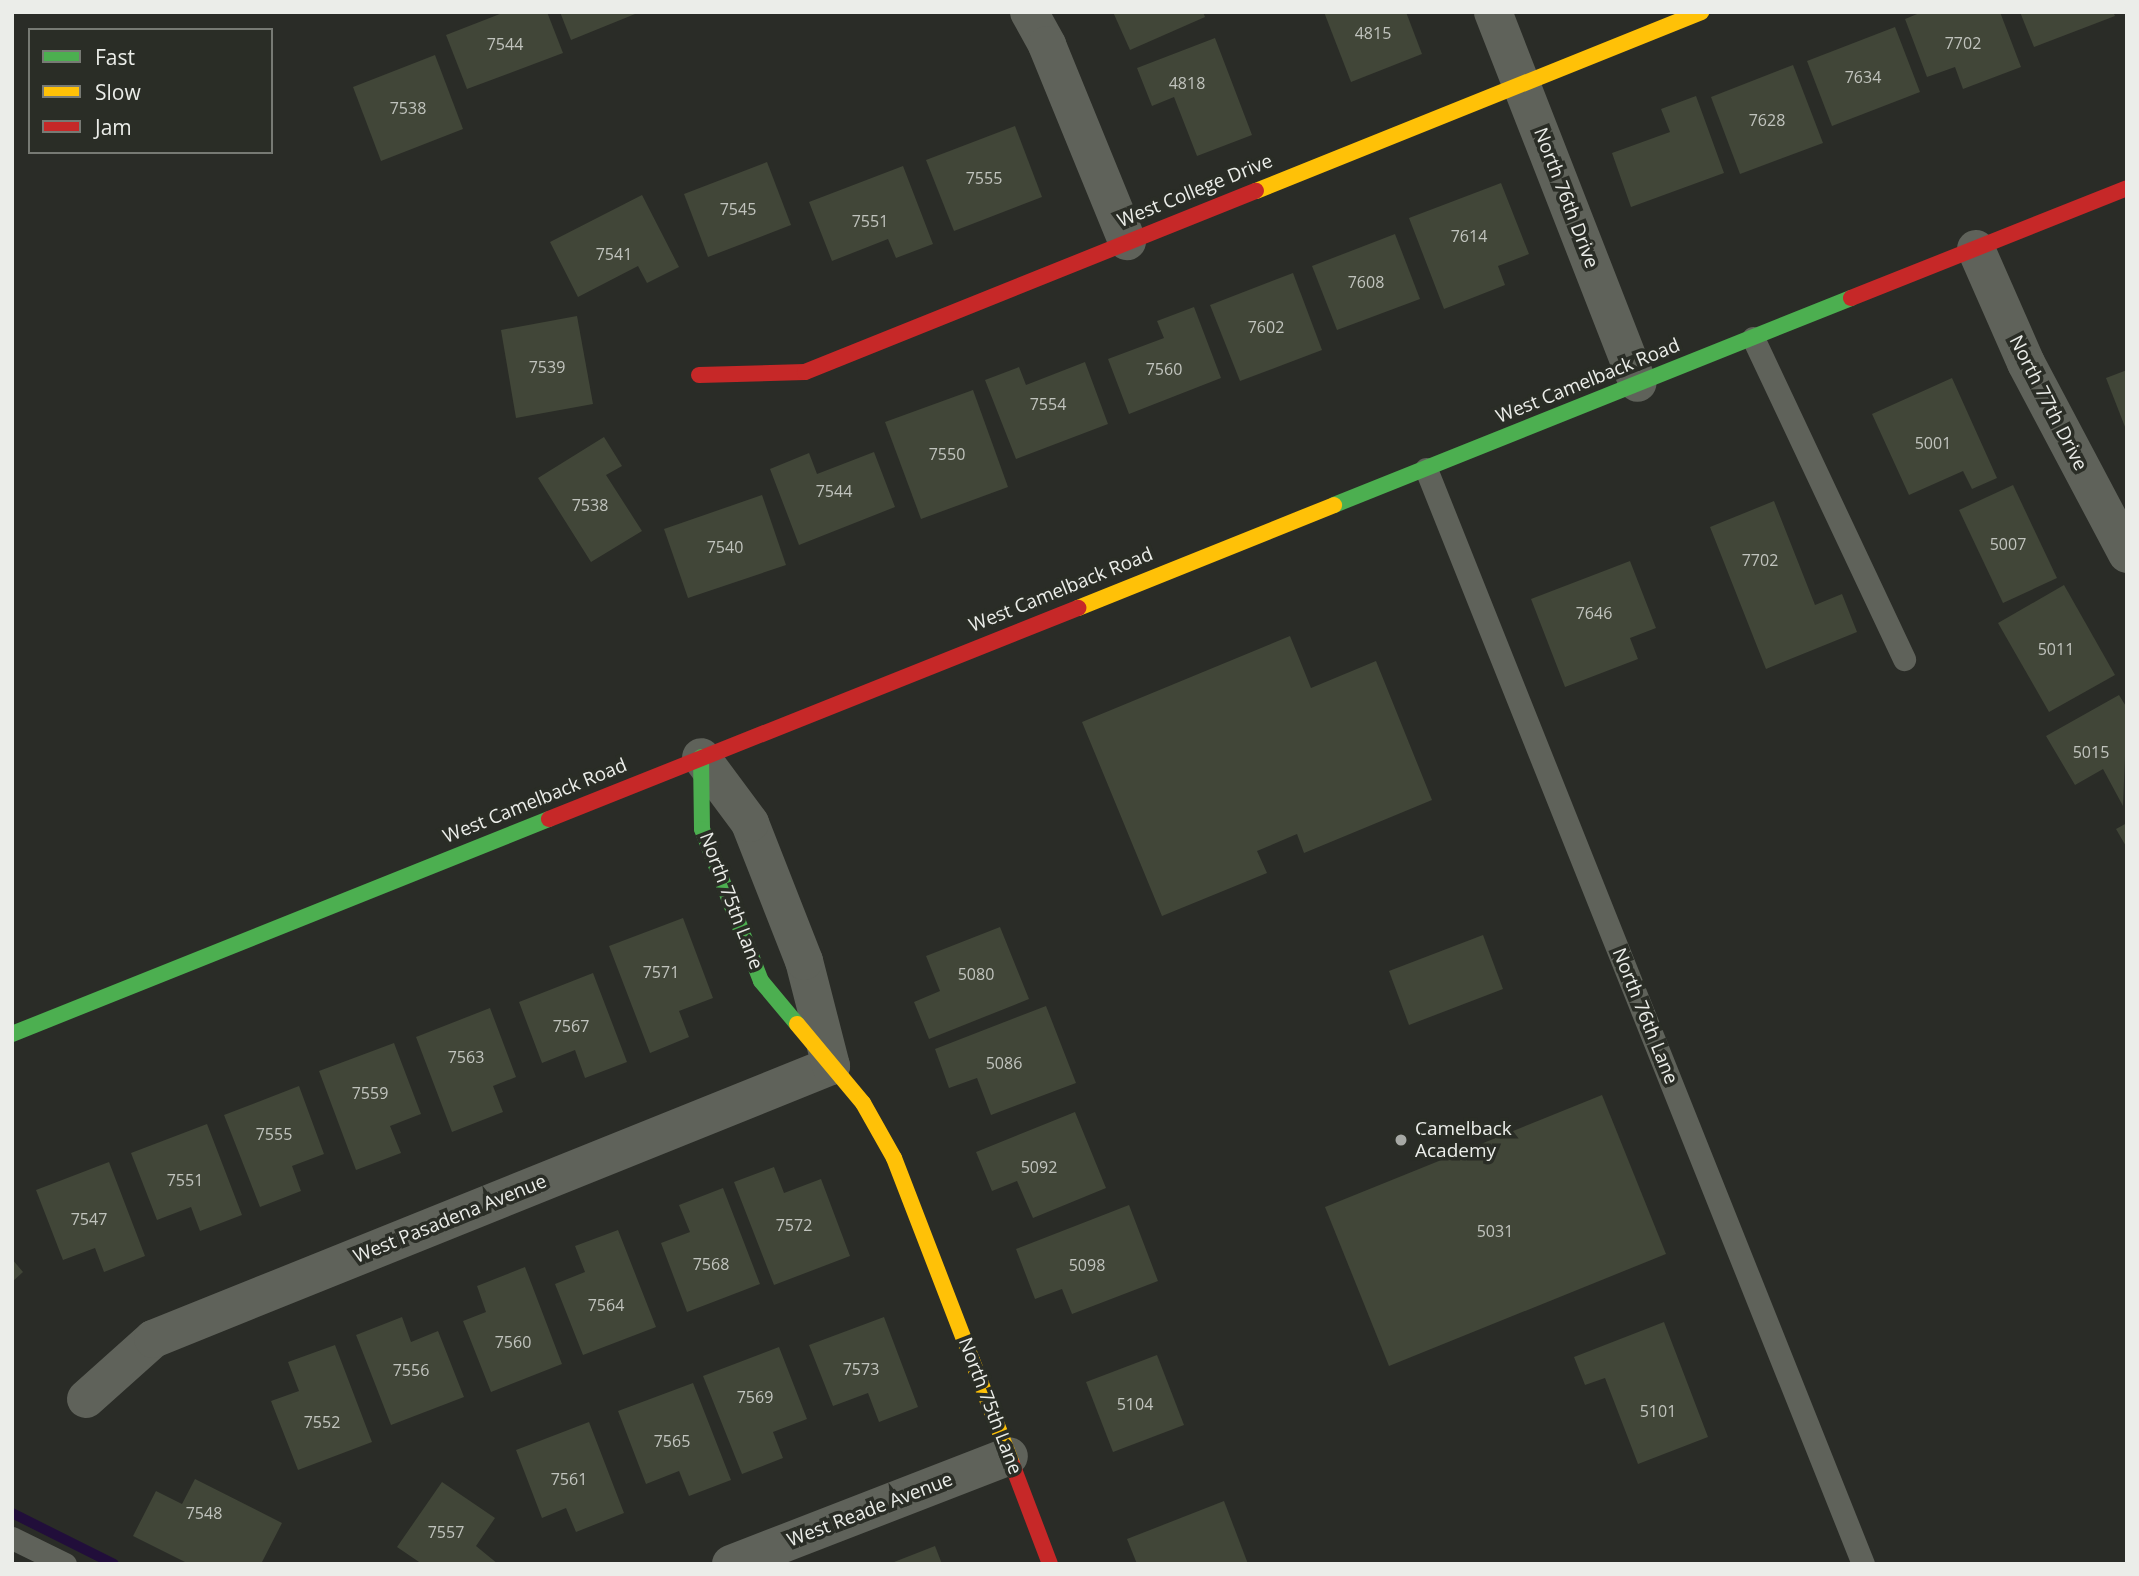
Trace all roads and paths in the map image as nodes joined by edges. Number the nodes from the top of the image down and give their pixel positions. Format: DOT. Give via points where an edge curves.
graph roads {
  1 [pos="1029,12"];
  2 [pos="1493,12"];
  3 [pos="1701,12"];
  4 [pos="1521,83"];
  5 [pos="2127,188"];
  6 [pos="1127,241"];
  7 [pos="1976,249"];
  8 [pos="1753,338"];
  9 [pos="699,375"];
  10 [pos="1638,383"];
  11 [pos="1426,469"];
  12 [pos="2124,541"];
  13 [pos="1904,659"];
  14 [pos="701,757"];
  15 [pos="12,1034"];
  16 [pos="831,1066"];
  17 [pos="86,1399"];
  18 [pos="1009,1456"];
  19 [pos="12,1538"];
  20 [pos="65,1564"];
  21 [pos="731,1564"];
  22 [pos="1050,1564"];
  23 [pos="1863,1564"];
  1 -- 6 [label="street" via="1047,45"];
  2 -- 4 [label="street, North 76th Drive"];
  3 -- 4 [label="main road, West College Drive"];
  4 -- 6 [label="main road, West College Drive"];
  4 -- 10 [label="street, North 76th Drive"];
  5 -- 7 [label="main road, West Camelback Road"];
  6 -- 9 [label="main road, West College Drive" via="805,372"];
  7 -- 8 [label="main road, West Camelback Road"];
  7 -- 12 [label="street, North 77th Drive" via="2026,363"];
  8 -- 10 [label="main road, West Camelback Road"];
  8 -- 13 [label="lane"];
  10 -- 11 [label="main road, West Camelback Road"];
  11 -- 14 [label="main road, West Camelback Road"];
  11 -- 23 [label="lane, North 76th Lane"];
  14 -- 15 [label="main road, West Camelback Road"];
  14 -- 16 [label="street, North 75th Lane" via="748,817 804,961"];
  16 -- 17 [label="street, West Pasadena Avenue" via="153,1339"];
  16 -- 18 [label="main road, North 75th Lane" via="863,1103 894,1158"];
  18 -- 21 [label="street, West Reade Avenue"];
  18 -- 22 [label="main road, North 75th Lane"];
  19 -- 20 [label="lane"];
}
